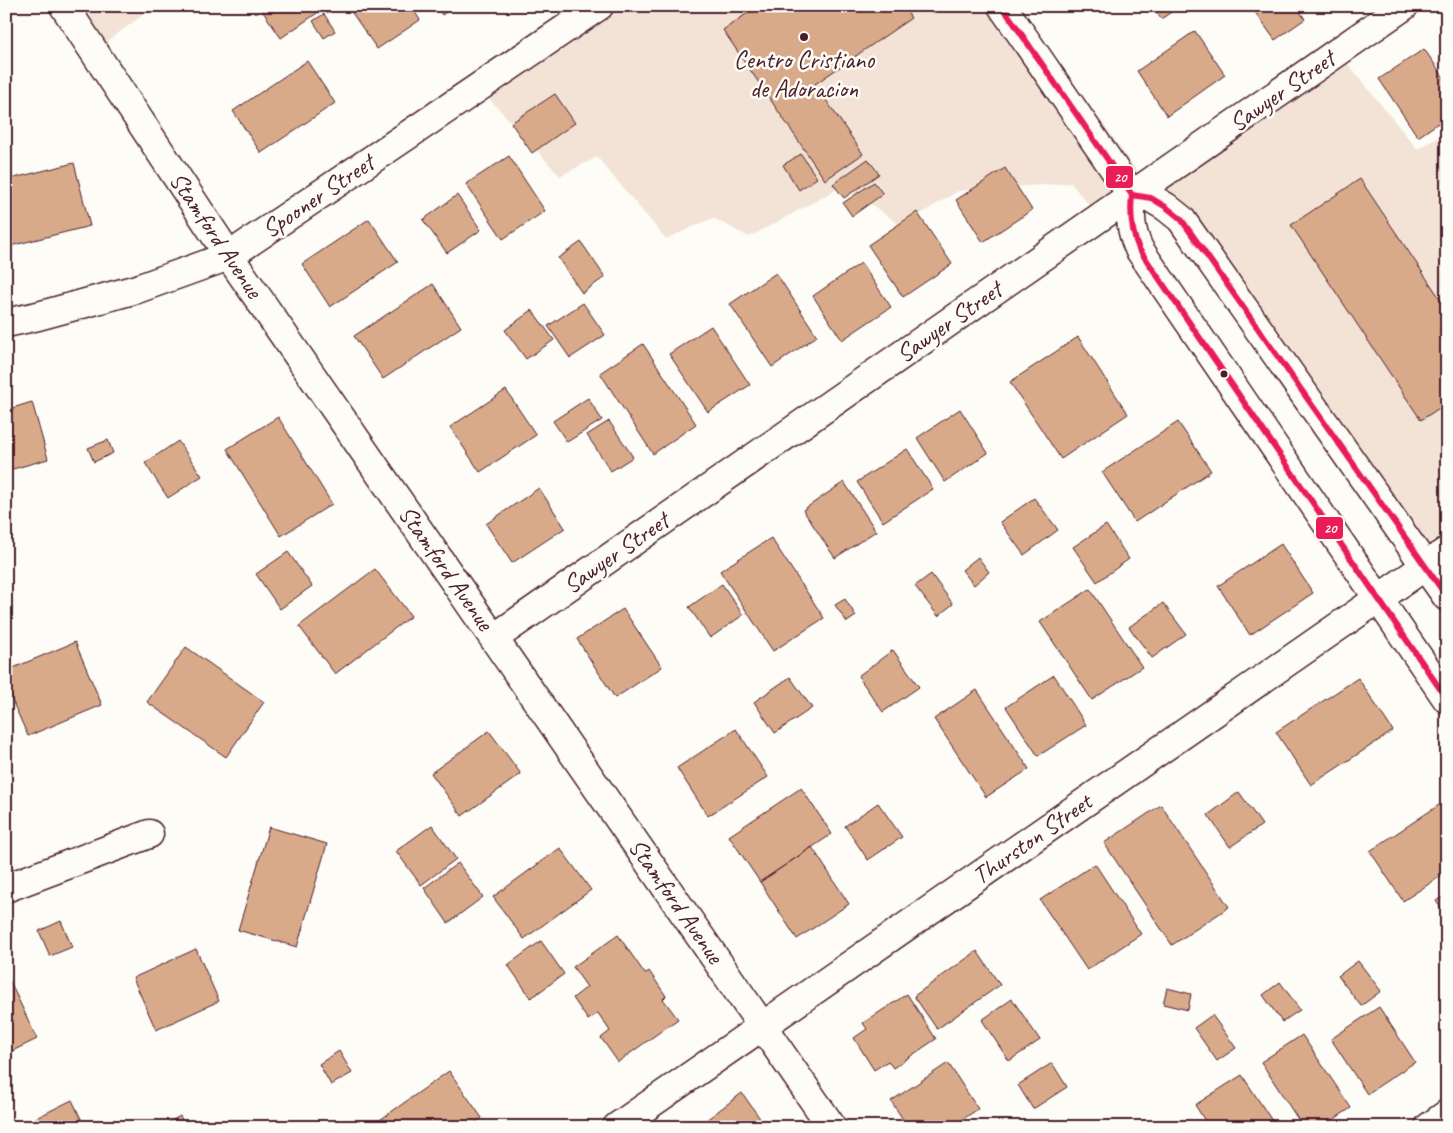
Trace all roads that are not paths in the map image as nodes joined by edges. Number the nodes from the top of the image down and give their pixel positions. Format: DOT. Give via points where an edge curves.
graph roads {
  1 [pos="64,6"];
  2 [pos="599,6"];
  3 [pos="1002,6"];
  4 [pos="1404,6"];
  5 [pos="1132,195"];
  6 [pos="229,256"];
  7 [pos="6,323"];
  8 [pos="1447,550"];
  9 [pos="1425,566"];
  10 [pos="1447,597"];
  11 [pos="1377,598"];
  12 [pos="494,638"];
  13 [pos="1447,699"];
  14 [pos="149,834"];
  15 [pos="6,888"];
  16 [pos="762,1026"];
  17 [pos="1447,1114"];
  18 [pos="617,1127"];
  19 [pos="832,1127"];
  20 [pos="1429,1127"];
  1 -- 6 [label="street, Stamford Avenue"];
  2 -- 6 [label="street, Spooner Street"];
  3 -- 5 [label="street"];
  4 -- 5 [label="street, Sawyer Street"];
  5 -- 9 [label="street" via="1151,198 1181,219"];
  5 -- 11 [label="street" via="1131,225 1139,249"];
  5 -- 12 [label="street, Sawyer Street"];
  6 -- 7 [label="street, Spooner Street" via="137,289"];
  6 -- 12 [label="street, Stamford Avenue"];
  8 -- 9 [label="street, Thurston Street"];
  9 -- 10 [label="street"];
  9 -- 11 [label="street, Thurston Street"];
  11 -- 13 [label="street"];
  11 -- 16 [label="street, Thurston Street"];
  12 -- 16 [label="street, Stamford Avenue"];
  14 -- 15 [label="street"];
  16 -- 18 [label="street, Thurston Street"];
  16 -- 19 [label="street, Stamford Avenue"];
  17 -- 20 [label="street"];
}
